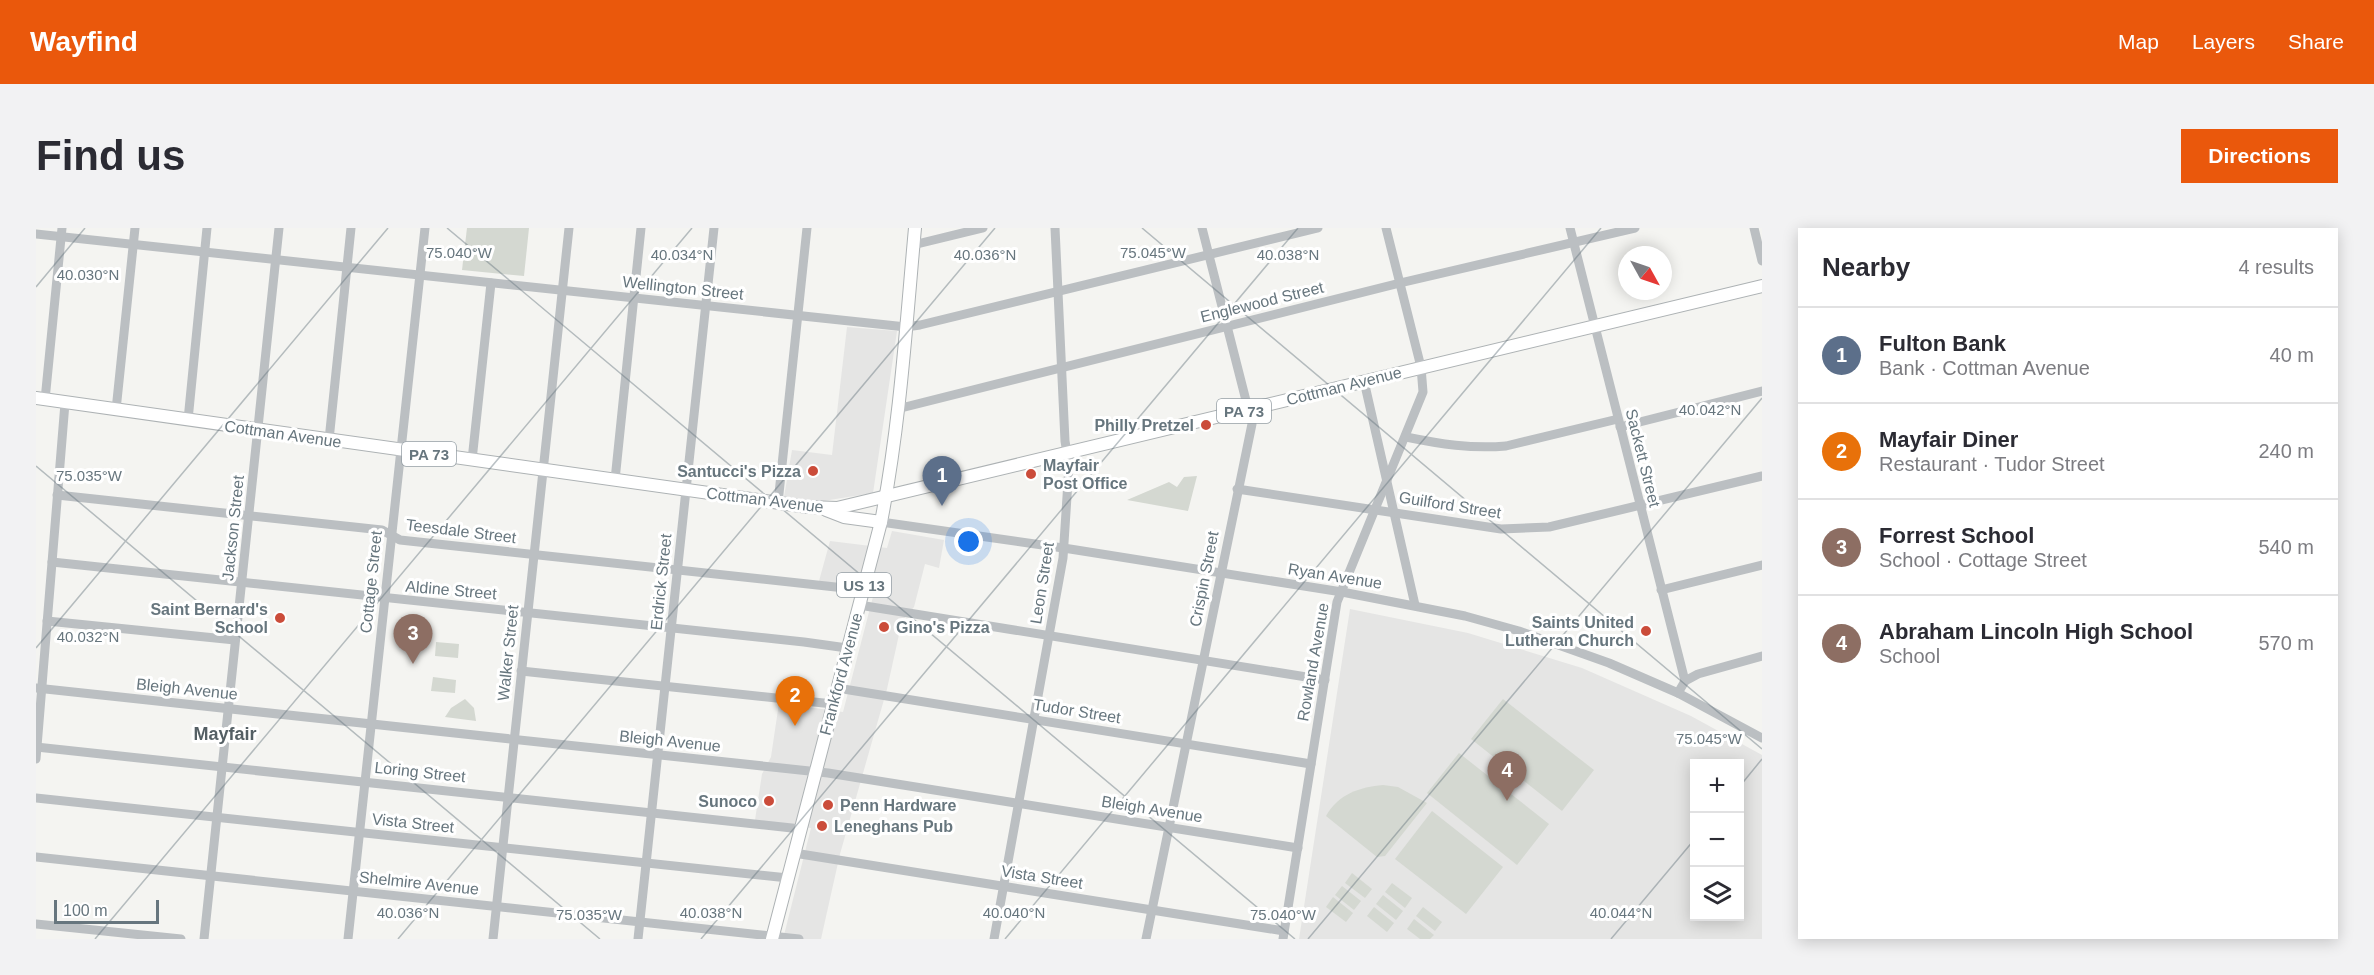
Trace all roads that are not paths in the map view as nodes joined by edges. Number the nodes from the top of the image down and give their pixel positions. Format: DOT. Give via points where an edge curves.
graph roads {
  1 [pos="135,228"];
  2 [pos="207,228"];
  3 [pos="279,228"];
  4 [pos="351,228"];
  5 [pos="424,228"];
  6 [pos="569,228"];
  7 [pos="641,228"];
  8 [pos="714,228"];
  9 [pos="807,228"];
  10 [pos="915,228"];
  11 [pos="983,228"];
  12 [pos="1055,228"];
  13 [pos="1202,228"];
  14 [pos="1318,228"];
  15 [pos="1386,228"];
  16 [pos="1570,228"];
  17 [pos="1635,228"];
  18 [pos="1754,228"];
  19 [pos="62,232"];
  20 [pos="36,234"];
  21 [pos="1574,243"];
  22 [pos="133,245"];
  23 [pos="913,245"];
  24 [pos="204,252"];
  25 [pos="1209,255"];
  26 [pos="276,260"];
  27 [pos="1762,261"];
  28 [pos="347,267"];
  29 [pos="420,275"];
  30 [pos="491,283"];
  31 [pos="1400,284"];
  32 [pos="1762,286"];
  33 [pos="563,291"];
  34 [pos="1058,292"];
  35 [pos="634,298"];
  36 [pos="706,305"];
  37 [pos="799,316"];
  38 [pos="1595,326"];
  39 [pos="906,327"];
  40 [pos="1227,327"];
  41 [pos="1421,367"];
  42 [pos="1062,368"];
  43 [pos="1365,381"];
  44 [pos="1762,391"];
  45 [pos="40,399"];
  46 [pos="65,403"];
  47 [pos="897,409"];
  48 [pos="116,410"];
  49 [pos="1248,410"];
  50 [pos="188,420"];
  51 [pos="1619,423"];
  52 [pos="259,430"];
  53 [pos="1406,437"];
  54 [pos="329,440"];
  55 [pos="402,450"];
  56 [pos="1067,453"];
  57 [pos="472,460"];
  58 [pos="544,470"];
  59 [pos="1762,476"];
  60 [pos="615,480"];
  61 [pos="1388,481"];
  62 [pos="1238,489"];
  63 [pos="687,490"];
  64 [pos="57,495"];
  65 [pos="885,497"];
  66 [pos="778,503"];
  67 [pos="1640,506"];
  68 [pos="822,508"];
  69 [pos="1375,511"];
  70 [pos="1394,511"];
  71 [pos="249,516"];
  72 [pos="880,522"];
  73 [pos="391,534"];
  74 [pos="1063,549"];
  75 [pos="534,555"];
  76 [pos="52,562"];
  77 [pos="1762,565"];
  78 [pos="678,570"];
  79 [pos="1221,573"];
  80 [pos="243,583"];
  81 [pos="863,590"];
  82 [pos="1661,590"];
  83 [pos="1342,592"];
  84 [pos="386,598"];
  85 [pos="859,605"];
  86 [pos="1415,605"];
  87 [pos="528,612"];
  88 [pos="47,621"];
  89 [pos="672,628"];
  90 [pos="1048,635"];
  91 [pos="236,640"];
  92 [pos="847,648"];
  93 [pos="1762,656"];
  94 [pos="1203,660"];
  95 [pos="521,670"];
  96 [pos="1325,680"];
  97 [pos="1685,681"];
  98 [pos="665,686"];
  99 [pos="39,688"];
  100 [pos="837,688"];
  101 [pos="1678,693"];
  102 [pos="833,704"];
  103 [pos="228,708"];
  104 [pos="1033,719"];
  105 [pos="371,724"];
  106 [pos="1762,738"];
  107 [pos="514,739"];
  108 [pos="1186,744"];
  109 [pos="36,747"];
  110 [pos="658,754"];
  111 [pos="36,759"];
  112 [pos="1311,764"];
  113 [pos="222,766"];
  114 [pos="816,771"];
  115 [pos="365,782"];
  116 [pos="508,797"];
  117 [pos="36,798"];
  118 [pos="1018,803"];
  119 [pos="651,813"];
  120 [pos="217,817"];
  121 [pos="1169,827"];
  122 [pos="801,829"];
  123 [pos="360,832"];
  124 [pos="503,848"];
  125 [pos="1298,848"];
  126 [pos="794,853"];
  127 [pos="36,857"];
  128 [pos="645,863"];
  129 [pos="210,876"];
  130 [pos="788,879"];
  131 [pos="1003,886"];
  132 [pos="353,891"];
  133 [pos="496,906"];
  134 [pos="1152,910"];
  135 [pos="639,921"];
  136 [pos="36,924"];
  137 [pos="1283,935"];
  138 [pos="772,937"];
  139 [pos="181,939"];
  140 [pos="204,939"];
  141 [pos="348,939"];
  142 [pos="493,939"];
  143 [pos="638,939"];
  144 [pos="799,939"];
  145 [pos="994,939"];
  146 [pos="1146,939"];
  1 -- 22 [label="street"];
  2 -- 24 [label="street"];
  3 -- 26 [label="street, Jackson Street"];
  4 -- 28 [label="street"];
  5 -- 29 [label="street, Cottage Street"];
  6 -- 33 [label="street, Walker Street"];
  7 -- 35 [label="street"];
  8 -- 36 [label="street, Erdrick Street"];
  9 -- 37 [label="street"];
  10 -- 23 [label="main road, Frankford Avenue / US 13"];
  11 -- 23 [label="street"];
  12 -- 34 [label="street, Leon Street"];
  13 -- 25 [label="street, Crispin Street"];
  14 -- 25 [label="street, Wellington Street"];
  15 -- 31 [label="street, Rowland Avenue"];
  16 -- 21 [label="street, Sackett Street"];
  17 -- 21 [label="street, Englewood Street"];
  18 -- 27 [label="street"];
  19 -- 20 [label="street, Wellington Street"];
  19 -- 22 [label="street, Wellington Street"];
  19 -- 45 [label="street"];
  21 -- 31 [label="street, Englewood Street"];
  21 -- 38 [label="street, Sackett Street"];
  22 -- 24 [label="street, Wellington Street"];
  22 -- 48 [label="street"];
  23 -- 39 [label="main road, Frankford Avenue / US 13"];
  24 -- 26 [label="street, Wellington Street"];
  24 -- 50 [label="street"];
  25 -- 34 [label="street, Wellington Street"];
  25 -- 40 [label="street, Crispin Street"];
  26 -- 28 [label="street, Wellington Street"];
  26 -- 52 [label="street, Jackson Street"];
  28 -- 29 [label="street, Wellington Street"];
  28 -- 54 [label="street"];
  29 -- 30 [label="street, Wellington Street"];
  29 -- 55 [label="street, Cottage Street"];
  30 -- 33 [label="street, Wellington Street"];
  30 -- 57 [label="street"];
  31 -- 40 [label="street, Englewood Street"];
  31 -- 41 [label="street, Rowland Avenue"];
  32 -- 38 [label="main road, Cottman Avenue / PA 73"];
  33 -- 35 [label="street, Wellington Street"];
  33 -- 58 [label="street, Walker Street"];
  34 -- 39 [label="street, Wellington Street"];
  34 -- 42 [label="street, Leon Street"];
  35 -- 36 [label="street, Wellington Street"];
  35 -- 60 [label="street"];
  36 -- 37 [label="street, Wellington Street"];
  36 -- 63 [label="street, Erdrick Street"];
  37 -- 39 [label="street, Wellington Street"];
  37 -- 66 [label="street"];
  38 -- 41 [label="main road, Cottman Avenue / PA 73"];
  38 -- 51 [label="street, Sackett Street"];
  39 -- 47 [label="main road, Frankford Avenue / US 13"];
  40 -- 42 [label="street, Englewood Street"];
  40 -- 49 [label="street, Crispin Street"];
  41 -- 43 [label="main road, Cottman Avenue / PA 73"];
  41 -- 53 [label="street, Rowland Avenue" via="1423,392"];
  42 -- 47 [label="street, Englewood Street"];
  42 -- 56 [label="street, Leon Street"];
  43 -- 49 [label="main road, Cottman Avenue / PA 73"];
  43 -- 61 [label="street"];
  44 -- 51 [label="street"];
  45 -- 46 [label="main road, Cottman Avenue / PA 73"];
  46 -- 48 [label="main road, Cottman Avenue / PA 73"];
  46 -- 64 [label="street"];
  47 -- 65 [label="main road, Frankford Avenue / US 13"];
  48 -- 50 [label="main road, Cottman Avenue / PA 73"];
  49 -- 56 [label="main road, Cottman Avenue / PA 73"];
  49 -- 62 [label="street, Crispin Street" via="1252,424"];
  50 -- 52 [label="main road, Cottman Avenue / PA 73"];
  51 -- 53 [label="street" via="1506,446 1459,447"];
  51 -- 67 [label="street, Sackett Street"];
  52 -- 54 [label="main road, Cottman Avenue / PA 73"];
  52 -- 71 [label="street, Jackson Street"];
  53 -- 61 [label="street, Rowland Avenue"];
  54 -- 55 [label="main road, Cottman Avenue / PA 73"];
  55 -- 57 [label="main road, Cottman Avenue / PA 73"];
  55 -- 73 [label="street, Cottage Street"];
  56 -- 65 [label="main road, Cottman Avenue / PA 73"];
  56 -- 74 [label="street, Leon Street"];
  57 -- 58 [label="main road, Cottman Avenue / PA 73"];
  58 -- 60 [label="main road, Cottman Avenue / PA 73"];
  58 -- 75 [label="street, Walker Street"];
  59 -- 67 [label="street, Guilford Street"];
  60 -- 63 [label="main road, Cottman Avenue / PA 73"];
  61 -- 69 [label="street, Rowland Avenue"];
  61 -- 70 [label="street"];
  62 -- 69 [label="street, Guilford Street"];
  62 -- 79 [label="street, Crispin Street"];
  63 -- 66 [label="main road, Cottman Avenue / PA 73"];
  63 -- 78 [label="street, Erdrick Street"];
  64 -- 71 [label="street, Teesdale Street"];
  64 -- 76 [label="street"];
  65 -- 68 [label="main road, Cottman Avenue / PA 73"];
  65 -- 72 [label="main road, Frankford Avenue / US 13"];
  66 -- 68 [label="main road, Cottman Avenue / PA 73"];
  67 -- 70 [label="street, Guilford Street" via="1549,527 1501,529"];
  67 -- 82 [label="street, Sackett Street"];
  68 -- 72 [label="main road" via="844,517"];
  69 -- 70 [label="street, Guilford Street"];
  69 -- 83 [label="street, Rowland Avenue"];
  70 -- 86 [label="street"];
  71 -- 73 [label="street, Teesdale Street" via="386,530"];
  71 -- 80 [label="street, Jackson Street"];
  72 -- 74 [label="street, Ryan Avenue"];
  72 -- 81 [label="main road, Frankford Avenue / US 13"];
  73 -- 75 [label="street, Teesdale Street" via="400,540"];
  73 -- 84 [label="street, Cottage Street"];
  74 -- 79 [label="street, Ryan Avenue"];
  74 -- 90 [label="street, Leon Street"];
  75 -- 78 [label="street, Teesdale Street"];
  75 -- 87 [label="street, Walker Street"];
  76 -- 80 [label="street, Aldine Street"];
  76 -- 88 [label="street"];
  77 -- 82 [label="street"];
  78 -- 81 [label="street, Teesdale Street"];
  78 -- 89 [label="street, Erdrick Street"];
  79 -- 83 [label="street, Ryan Avenue"];
  79 -- 94 [label="street, Crispin Street"];
  80 -- 84 [label="street, Aldine Street"];
  80 -- 91 [label="street, Jackson Street"];
  81 -- 85 [label="main road, Frankford Avenue / US 13"];
  82 -- 97 [label="street, Sackett Street"];
  83 -- 86 [label="street, Ryan Avenue"];
  83 -- 96 [label="street, Rowland Avenue" via="1337,602"];
  84 -- 87 [label="street, Aldine Street"];
  84 -- 105 [label="street, Cottage Street"];
  85 -- 90 [label="street"];
  85 -- 92 [label="main road, Frankford Avenue / US 13"];
  86 -- 101 [label="street, Ryan Avenue" via="1519,631"];
  87 -- 89 [label="street, Aldine Street"];
  87 -- 95 [label="street, Walker Street"];
  88 -- 91 [label="street"];
  88 -- 99 [label="street"];
  89 -- 92 [label="street, Aldine Street"];
  89 -- 98 [label="street, Erdrick Street"];
  90 -- 94 [label="street"];
  90 -- 104 [label="street, Leon Street"];
  91 -- 103 [label="street, Jackson Street"];
  92 -- 100 [label="main road, Frankford Avenue / US 13"];
  93 -- 97 [label="street"];
  94 -- 96 [label="street"];
  94 -- 108 [label="street, Crispin Street"];
  95 -- 98 [label="street"];
  95 -- 107 [label="street, Walker Street"];
  96 -- 112 [label="street, Rowland Avenue"];
  97 -- 101 [label="street"];
  98 -- 102 [label="street"];
  98 -- 110 [label="street, Erdrick Street"];
  99 -- 103 [label="street, Bleigh Avenue"];
  99 -- 109 [label="street"];
  100 -- 102 [label="main road, Frankford Avenue / US 13"];
  100 -- 104 [label="street, Tudor Street"];
  101 -- 106 [label="street, Ryan Avenue"];
  102 -- 114 [label="main road, Frankford Avenue / US 13"];
  103 -- 105 [label="street, Bleigh Avenue"];
  103 -- 113 [label="street, Jackson Street"];
  104 -- 108 [label="street, Tudor Street"];
  104 -- 118 [label="street, Leon Street"];
  105 -- 107 [label="street, Bleigh Avenue"];
  105 -- 115 [label="street, Cottage Street"];
  107 -- 110 [label="street, Bleigh Avenue"];
  107 -- 116 [label="street, Walker Street"];
  108 -- 112 [label="street, Tudor Street"];
  108 -- 121 [label="street, Crispin Street"];
  109 -- 111 [label="street"];
  109 -- 113 [label="street, Loring Street"];
  110 -- 114 [label="street, Bleigh Avenue"];
  110 -- 119 [label="street, Erdrick Street"];
  112 -- 125 [label="street, Rowland Avenue"];
  113 -- 115 [label="street, Loring Street"];
  113 -- 120 [label="street, Jackson Street"];
  114 -- 118 [label="street, Bleigh Avenue"];
  114 -- 122 [label="main road, Frankford Avenue / US 13"];
  115 -- 116 [label="street, Loring Street"];
  115 -- 123 [label="street, Cottage Street"];
  116 -- 119 [label="street, Loring Street"];
  116 -- 124 [label="street, Walker Street"];
  117 -- 120 [label="street, Vista Street"];
  118 -- 121 [label="street, Bleigh Avenue"];
  118 -- 131 [label="street, Leon Street"];
  119 -- 122 [label="street, Loring Street"];
  119 -- 128 [label="street, Erdrick Street"];
  120 -- 123 [label="street, Vista Street"];
  120 -- 129 [label="street, Jackson Street"];
  121 -- 125 [label="street, Bleigh Avenue"];
  121 -- 134 [label="street, Crispin Street"];
  122 -- 126 [label="main road, Frankford Avenue / US 13"];
  123 -- 124 [label="street, Vista Street"];
  123 -- 132 [label="street, Cottage Street"];
  124 -- 128 [label="street, Vista Street"];
  124 -- 133 [label="street, Walker Street"];
  125 -- 137 [label="street, Rowland Avenue"];
  126 -- 130 [label="main road, Frankford Avenue / US 13"];
  126 -- 131 [label="street, Vista Street"];
  127 -- 129 [label="street, Shelmire Avenue"];
  128 -- 130 [label="street, Vista Street"];
  128 -- 135 [label="street, Erdrick Street"];
  129 -- 132 [label="street, Shelmire Avenue"];
  129 -- 140 [label="street, Jackson Street"];
  130 -- 138 [label="main road, Frankford Avenue / US 13"];
  131 -- 134 [label="street, Vista Street"];
  131 -- 145 [label="street, Leon Street"];
  132 -- 133 [label="street, Shelmire Avenue"];
  132 -- 141 [label="street, Cottage Street"];
  133 -- 135 [label="street, Shelmire Avenue"];
  133 -- 142 [label="street, Walker Street"];
  134 -- 137 [label="street, Vista Street"];
  134 -- 146 [label="street, Crispin Street"];
  135 -- 138 [label="street, Shelmire Avenue"];
  135 -- 143 [label="street, Erdrick Street"];
  136 -- 139 [label="street"];
  138 -- 144 [label="street, Shelmire Avenue"];
}
